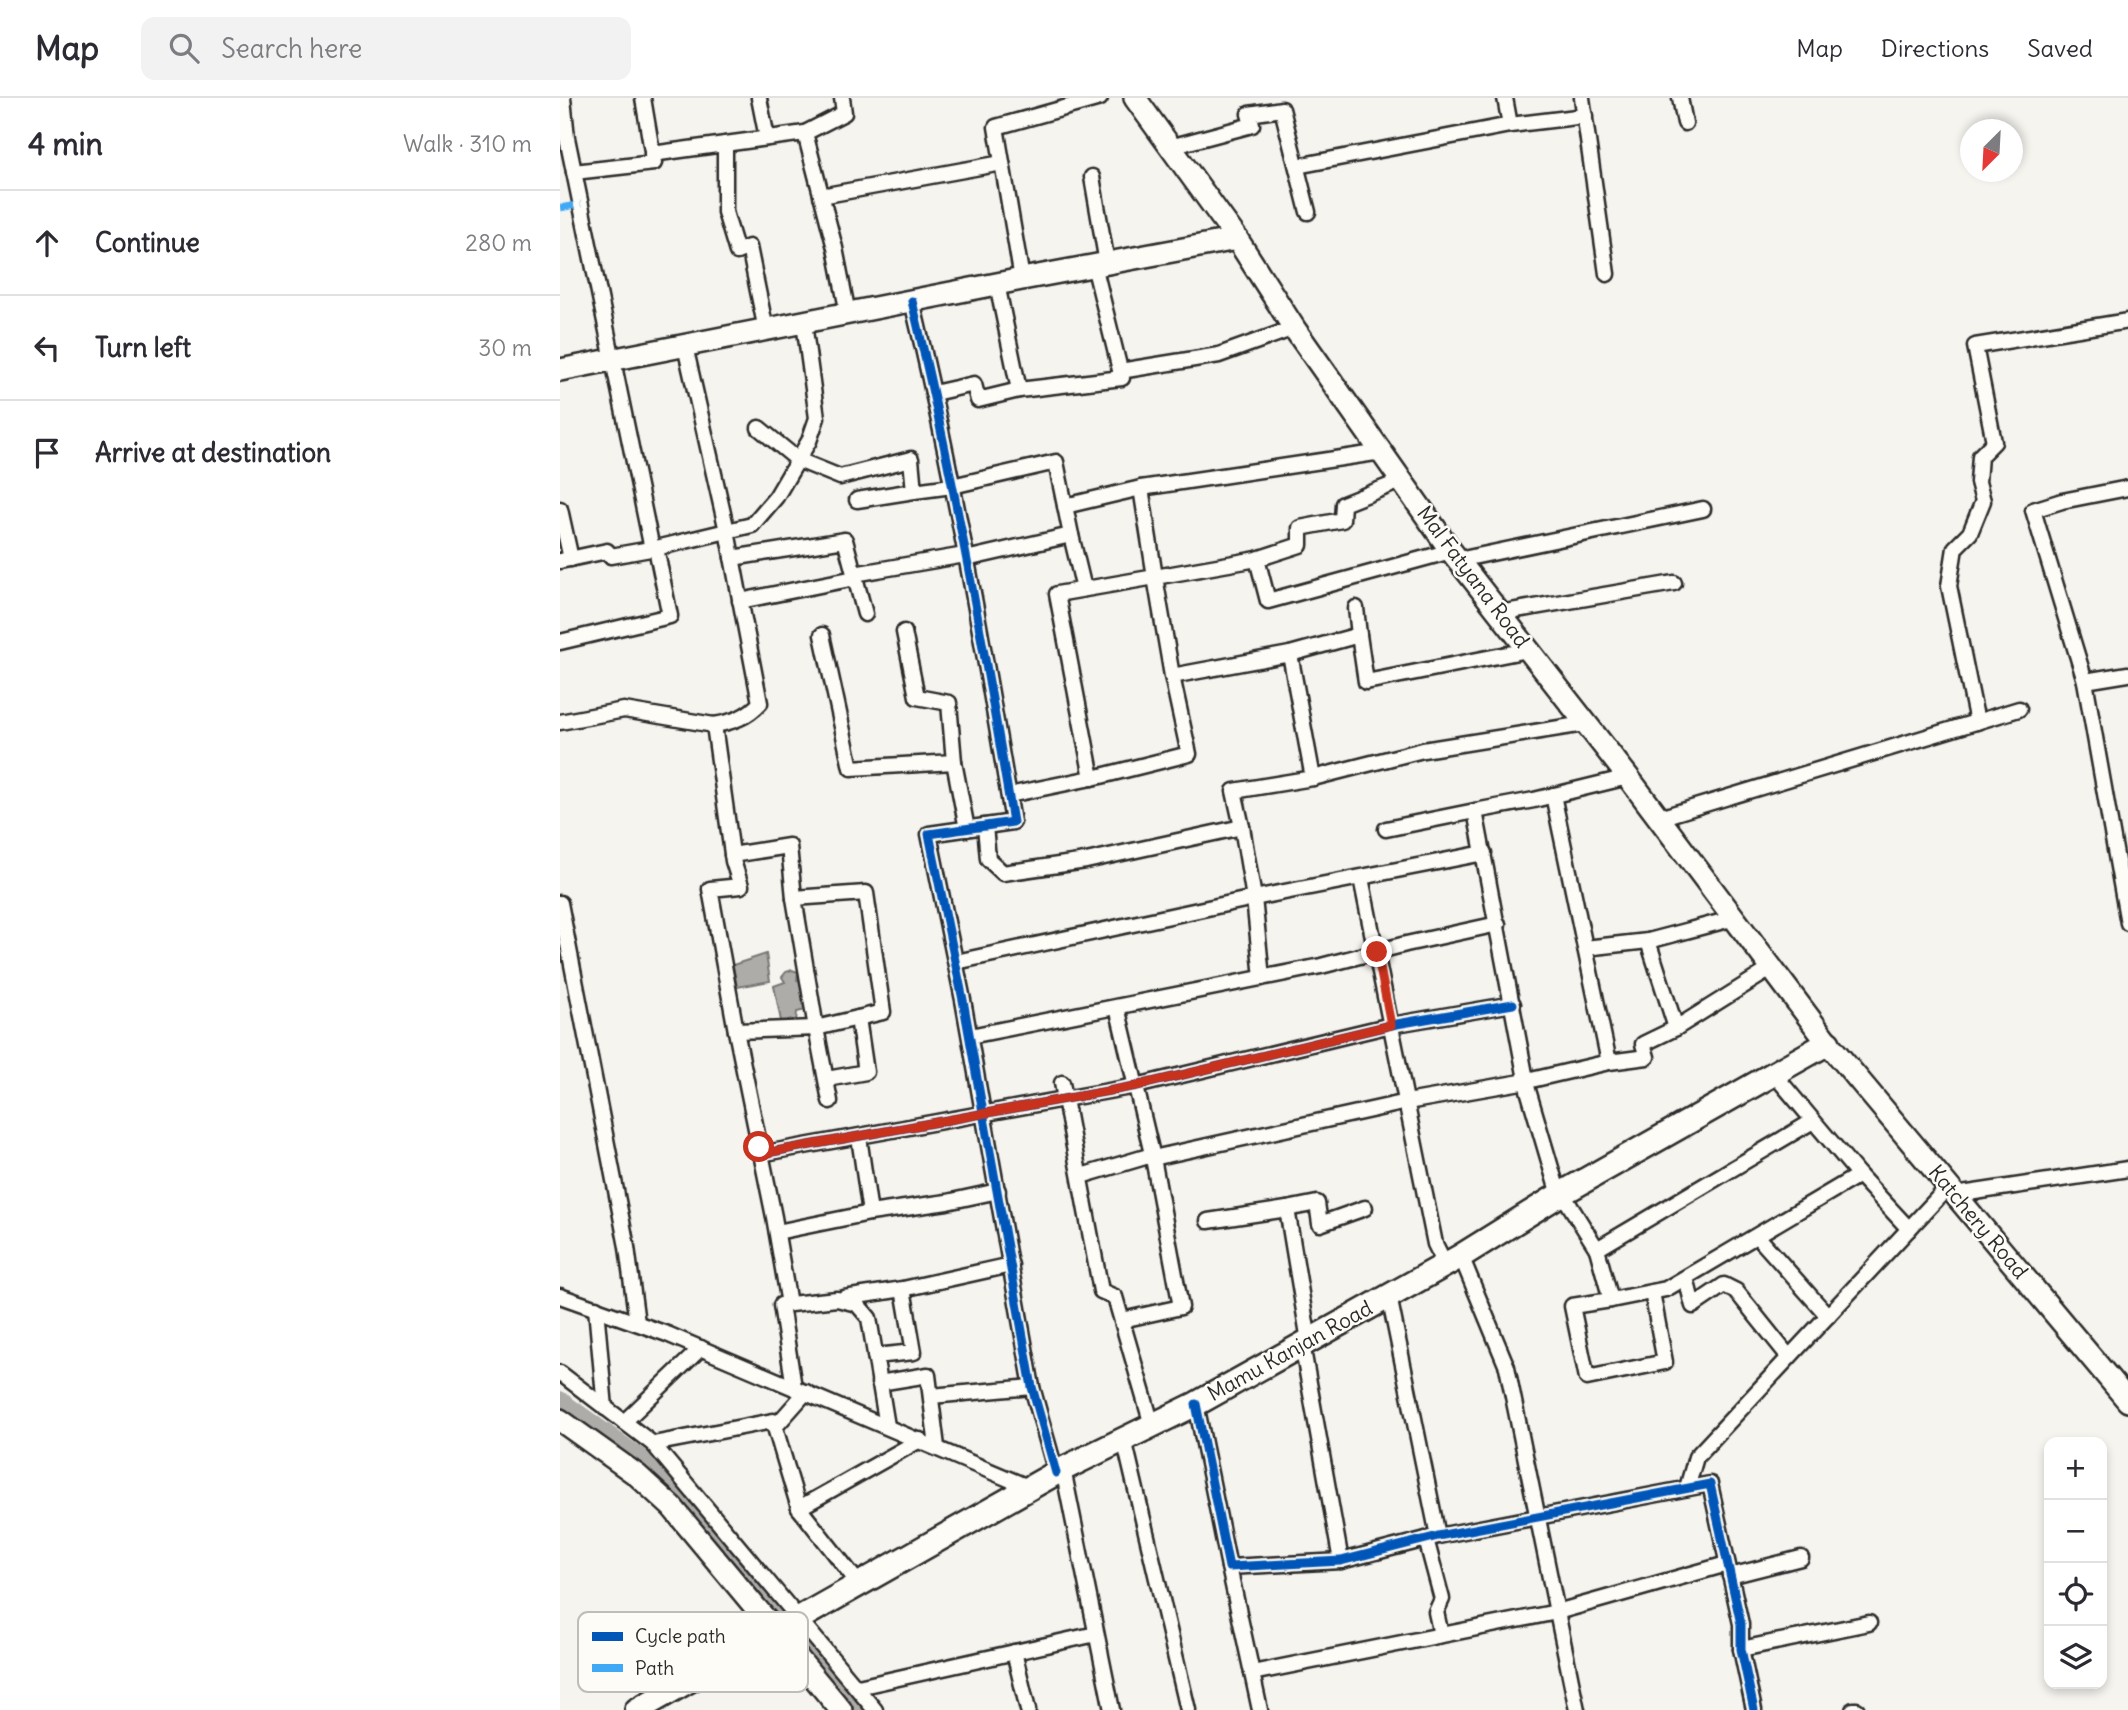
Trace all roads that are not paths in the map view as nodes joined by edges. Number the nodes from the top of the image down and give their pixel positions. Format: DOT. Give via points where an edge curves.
graph roads {
  1 [pos="563,98"];
  2 [pos="643,98"];
  3 [pos="759,98"];
  4 [pos="842,98"];
  5 [pos="1100,98"];
  6 [pos="1135,98"];
  7 [pos="1505,98"];
  8 [pos="1582,98"];
  9 [pos="1680,98"];
  10 [pos="1585,116"];
  11 [pos="1685,123"];
  12 [pos="1510,125"];
  13 [pos="805,133"];
  14 [pos="767,138"];
  15 [pos="726,144"];
  16 [pos="1170,147"];
  17 [pos="652,154"];
  18 [pos="1002,163"];
  19 [pos="1297,166"];
  20 [pos="575,172"];
  21 [pos="1092,177"];
  22 [pos="821,196"];
  23 [pos="1308,212"];
  24 [pos="1237,239"];
  25 [pos="1100,264"];
  26 [pos="1607,274"];
  27 [pos="1022,279"];
  28 [pos="997,284"];
  29 [pos="912,301"];
  30 [pos="848,314"];
  31 [pos="2128,321"];
  32 [pos="804,323"];
  33 [pos="1294,328"];
  34 [pos="766,330"];
  35 [pos="685,346"];
  36 [pos="614,359"];
  37 [pos="560,370"];
  38 [pos="1120,371"];
  39 [pos="1019,390"];
  40 [pos="934,393"];
  41 [pos="758,428"];
  42 [pos="1381,452"];
  43 [pos="798,460"];
  44 [pos="1401,481"];
  45 [pos="953,486"];
  46 [pos="1141,488"];
  47 [pos="2128,488"];
  48 [pos="915,491"];
  49 [pos="857,500"];
  50 [pos="1065,506"];
  51 [pos="560,509"];
  52 [pos="1703,509"];
  53 [pos="726,531"];
  54 [pos="1071,535"];
  55 [pos="654,548"];
  56 [pos="1455,556"];
  57 [pos="965,557"];
  58 [pos="732,558"];
  59 [pos="1256,559"];
  60 [pos="565,560"];
  61 [pos="855,576"];
  62 [pos="1155,578"];
  63 [pos="1674,583"];
  64 [pos="1084,589"];
  65 [pos="740,601"];
  66 [pos="1356,608"];
  67 [pos="1499,613"];
  68 [pos="865,614"];
  69 [pos="904,632"];
  70 [pos="822,635"];
  71 [pos="1359,635"];
  72 [pos="560,642"];
  73 [pos="1528,650"];
  74 [pos="1290,654"];
  75 [pos="2128,674"];
  76 [pos="1172,676"];
  77 [pos="2085,681"];
  78 [pos="2019,709"];
  79 [pos="560,722"];
  80 [pos="1977,722"];
  81 [pos="1584,724"];
  82 [pos="713,725"];
  83 [pos="954,762"];
  84 [pos="1628,777"];
  85 [pos="1092,778"];
  86 [pos="1313,778"];
  87 [pos="1009,794"];
  88 [pos="1553,795"];
  89 [pos="1475,811"];
  90 [pos="1659,818"];
  91 [pos="985,826"];
  92 [pos="1242,827"];
  93 [pos="967,829"];
  94 [pos="1386,829"];
  95 [pos="1484,853"];
  96 [pos="733,855"];
  97 [pos="1361,877"];
  98 [pos="794,898"];
  99 [pos="1254,898"];
  100 [pos="560,903"];
  101 [pos="1735,918"];
  102 [pos="2128,923"];
  103 [pos="1498,925"];
  104 [pos="1648,941"];
  105 [pos="1585,948"];
  106 [pos="1377,952"];
  107 [pos="956,962"];
  108 [pos="1772,968"];
  109 [pos="1262,978"];
  110 [pos="1513,1004"];
  111 [pos="1117,1007"];
  112 [pos="858,1018"];
  113 [pos="1391,1025"];
  114 [pos="816,1028"];
  115 [pos="1676,1028"];
  116 [pos="736,1031"];
  117 [pos="970,1036"];
  118 [pos="1828,1044"];
  119 [pos="1609,1062"];
  120 [pos="1774,1074"];
  121 [pos="827,1079"];
  122 [pos="1527,1081"];
  123 [pos="1062,1083"];
  124 [pos="1136,1086"];
  125 [pos="1066,1099"];
  126 [pos="830,1101"];
  127 [pos="1407,1102"];
  128 [pos="984,1115"];
  129 [pos="1813,1121"];
  130 [pos="859,1137"];
  131 [pos="760,1154"];
  132 [pos="1153,1157"];
  133 [pos="2128,1169"];
  134 [pos="1859,1175"];
  135 [pos="1081,1176"];
  136 [pos="998,1191"];
  137 [pos="1952,1191"];
  138 [pos="1561,1194"];
  139 [pos="1366,1208"];
  140 [pos="1287,1209"];
  141 [pos="870,1213"];
  142 [pos="1208,1221"];
  143 [pos="1909,1228"];
  144 [pos="777,1232"];
  145 [pos="1757,1236"];
  146 [pos="1597,1249"];
  147 [pos="1453,1260"];
  148 [pos="1011,1265"];
  149 [pos="1686,1278"];
  150 [pos="903,1289"];
  151 [pos="1653,1292"];
  152 [pos="560,1296"];
  153 [pos="1389,1296"];
  154 [pos="837,1299"];
  155 [pos="1611,1300"];
  156 [pos="789,1304"];
  157 [pos="596,1308"];
  158 [pos="1828,1316"];
  159 [pos="1122,1320"];
  160 [pos="637,1323"];
  161 [pos="1305,1343"];
  162 [pos="701,1348"];
  163 [pos="875,1356"];
  164 [pos="1789,1357"];
  165 [pos="560,1373"];
  166 [pos="879,1382"];
  167 [pos="1032,1387"];
  168 [pos="800,1390"];
  169 [pos="930,1396"];
  170 [pos="2128,1401"];
  171 [pos="1196,1404"];
  172 [pos="605,1408"];
  173 [pos="560,1420"];
  174 [pos="624,1422"];
  175 [pos="1153,1425"];
  176 [pos="887,1426"];
  177 [pos="775,1427"];
  178 [pos="1125,1439"];
  179 [pos="920,1440"];
  180 [pos="653,1444"];
  181 [pos="937,1447"];
  182 [pos="1059,1471"];
  183 [pos="1030,1488"];
  184 [pos="1687,1488"];
  185 [pos="799,1508"];
  186 [pos="1538,1517"];
  187 [pos="1432,1537"];
  188 [pos="1801,1558"];
  189 [pos="1340,1561"];
  190 [pos="1228,1567"];
  191 [pos="1729,1570"];
  192 [pos="859,1584"];
  193 [pos="762,1612"];
  194 [pos="795,1612"];
  195 [pos="808,1612"];
  196 [pos="1557,1612"];
  197 [pos="1869,1623"];
  198 [pos="808,1628"];
  199 [pos="1096,1633"];
  200 [pos="1441,1635"];
  201 [pos="1741,1649"];
  202 [pos="1014,1652"];
  203 [pos="808,1668"];
  204 [pos="1252,1673"];
  205 [pos="858,1687"];
  206 [pos="668,1692"];
  207 [pos="637,1710"];
  208 [pos="841,1710"];
  209 [pos="875,1710"];
  210 [pos="1028,1710"];
  211 [pos="1112,1710"];
  212 [pos="1188,1710"];
  213 [pos="1260,1710"];
  214 [pos="1577,1710"];
  215 [pos="1754,1710"];
  1 -- 20 [label="street"];
  2 -- 17 [label="street"];
  3 -- 14 [label="street"];
  4 -- 13 [label="street" via="844,113"];
  5 -- 18 [label="street" via="996,127"];
  6 -- 16 [label="main road, Mal Fatyana Road"];
  7 -- 12 [label="street"];
  8 -- 10 [label="street"];
  9 -- 11 [label="street"];
  10 -- 12 [label="street"];
  10 -- 26 [label="street"];
  12 -- 19 [label="street"];
  13 -- 14 [label="street"];
  13 -- 22 [label="street"];
  14 -- 15 [label="street"];
  15 -- 17 [label="street"];
  15 -- 34 [label="street" via="725,212 737,251 749,247"];
  16 -- 19 [label="street" via="1252,125 1249,114 1282,109"];
  16 -- 24 [label="main road, Mal Fatyana Road"];
  17 -- 20 [label="street" via="654,163"];
  18 -- 22 [label="street"];
  18 -- 27 [label="street"];
  19 -- 23 [label="street"];
  20 -- 36 [label="street"];
  21 -- 25 [label="street"];
  22 -- 30 [label="street"];
  24 -- 25 [label="main road"];
  24 -- 33 [label="main road, Mal Fatyana Road"];
  25 -- 27 [label="main road"];
  25 -- 38 [label="street"];
  27 -- 28 [label="main road"];
  28 -- 29 [label="main road"];
  28 -- 39 [label="street"];
  29 -- 30 [label="main road"];
  29 -- 40 [label="street"];
  30 -- 32 [label="main road"];
  31 -- 80 [label="street" via="1975,346 1994,442 1980,456 1978,482 1983,501 1970,533 1955,548 1949,586"];
  32 -- 34 [label="main road"];
  32 -- 43 [label="street" via="817,418"];
  33 -- 38 [label="street" via="1219,355"];
  33 -- 42 [label="main road, Mal Fatyana Road"];
  34 -- 35 [label="main road"];
  35 -- 36 [label="main road"];
  35 -- 53 [label="street"];
  36 -- 37 [label="main road"];
  36 -- 55 [label="street"];
  38 -- 39 [label="street" via="1122,378"];
  39 -- 40 [label="street" via="978,400 974,384"];
  40 -- 45 [label="street"];
  41 -- 43 [label="street"];
  42 -- 44 [label="main road, Mal Fatyana Road"];
  42 -- 46 [label="street"];
  43 -- 48 [label="street" via="840,477 911,459"];
  43 -- 53 [label="street" via="752,525"];
  44 -- 56 [label="main road, Mal Fatyana Road"];
  44 -- 59 [label="street" via="1343,505 1342,520 1300,528 1300,545"];
  45 -- 48 [label="street"];
  45 -- 50 [label="street" via="1056,462"];
  45 -- 57 [label="street"];
  46 -- 50 [label="street"];
  46 -- 62 [label="street"];
  47 -- 77 [label="street" via="2033,510"];
  48 -- 49 [label="street"];
  50 -- 54 [label="street"];
  51 -- 60 [label="street"];
  52 -- 56 [label="street"];
  53 -- 55 [label="street"];
  53 -- 58 [label="street"];
  54 -- 57 [label="street"];
  54 -- 64 [label="street"];
  55 -- 60 [label="street"];
  55 -- 72 [label="street" via="670,616"];
  56 -- 59 [label="street" via="1268,601"];
  56 -- 67 [label="main road, Mal Fatyana Road"];
  57 -- 61 [label="street"];
  57 -- 87 [label="street"];
  58 -- 61 [label="street" via="845,540"];
  58 -- 65 [label="street"];
  59 -- 62 [label="street"];
  61 -- 65 [label="street"];
  61 -- 68 [label="street"];
  62 -- 64 [label="street"];
  62 -- 76 [label="street"];
  63 -- 67 [label="street"];
  64 -- 85 [label="street" via="1057,594"];
  65 -- 82 [label="street" via="760,703 749,715"];
  66 -- 71 [label="street"];
  67 -- 73 [label="main road, Mal Fatyana Road"];
  69 -- 83 [label="street" via="917,696 949,703"];
  70 -- 83 [label="street" via="851,768"];
  71 -- 73 [label="street" via="1366,682"];
  71 -- 74 [label="street"];
  73 -- 81 [label="main road, Mal Fatyana Road"];
  74 -- 76 [label="street"];
  74 -- 86 [label="street"];
  75 -- 77 [label="street"];
  76 -- 85 [label="street" via="1189,754"];
  77 -- 102 [label="street"];
  78 -- 80 [label="street"];
  79 -- 82 [label="street" via="624,710"];
  80 -- 90 [label="street"];
  81 -- 84 [label="main road, Mal Fatyana Road"];
  81 -- 86 [label="street" via="1423,750"];
  82 -- 96 [label="street"];
  83 -- 93 [label="street"];
  84 -- 88 [label="street"];
  84 -- 90 [label="main road, Mal Fatyana Road"];
  85 -- 87 [label="street"];
  86 -- 92 [label="street" via="1234,791"];
  87 -- 91 [label="street" via="1013,822"];
  88 -- 89 [label="street"];
  88 -- 105 [label="street"];
  89 -- 94 [label="street"];
  89 -- 95 [label="street"];
  90 -- 101 [label="main road, Mal Fatyana Road"];
  91 -- 92 [label="street" via="988,859 1003,873"];
  91 -- 93 [label="street"];
  92 -- 99 [label="street"];
  93 -- 107 [label="street" via="929,834"];
  95 -- 97 [label="street"];
  95 -- 103 [label="street"];
  96 -- 98 [label="street" via="789,846"];
  96 -- 116 [label="street" via="741,886 710,889"];
  97 -- 99 [label="street"];
  97 -- 106 [label="street"];
  98 -- 112 [label="street" via="866,893 883,1012"];
  98 -- 114 [label="street"];
  99 -- 107 [label="street"];
  99 -- 109 [label="street"];
  100 -- 160 [label="street"];
  101 -- 104 [label="street"];
  101 -- 108 [label="main road, Mal Fatyana Road"];
  103 -- 106 [label="street"];
  103 -- 110 [label="street"];
  104 -- 105 [label="street"];
  104 -- 115 [label="street"];
  105 -- 119 [label="street"];
  106 -- 109 [label="street"];
  106 -- 113 [label="street"];
  107 -- 117 [label="street"];
  108 -- 115 [label="street"];
  108 -- 118 [label="main road, Mal Fatyana Road"];
  109 -- 111 [label="street"];
  110 -- 113 [label="street"];
  110 -- 122 [label="street"];
  111 -- 117 [label="street"];
  111 -- 124 [label="street"];
  112 -- 114 [label="street"];
  112 -- 121 [label="street" via="866,1072"];
  113 -- 124 [label="street"];
  113 -- 127 [label="street"];
  114 -- 116 [label="street"];
  114 -- 121 [label="street"];
  115 -- 119 [label="street" via="1643,1044 1647,1057"];
  116 -- 131 [label="street"];
  117 -- 128 [label="street"];
  118 -- 120 [label="main road, Mamu Kanjan Road"];
  118 -- 137 [label="main road, Katchery Road"];
  119 -- 122 [label="street"];
  120 -- 129 [label="street"];
  120 -- 138 [label="main road, Mamu Kanjan Road"];
  121 -- 126 [label="street"];
  122 -- 127 [label="street"];
  122 -- 138 [label="street"];
  123 -- 125 [label="street"];
  124 -- 125 [label="street"];
  124 -- 132 [label="street"];
  125 -- 128 [label="street"];
  125 -- 135 [label="street"];
  127 -- 132 [label="street"];
  127 -- 147 [label="street" via="1435,1244"];
  128 -- 130 [label="street"];
  128 -- 136 [label="street"];
  129 -- 134 [label="street"];
  129 -- 146 [label="street"];
  130 -- 131 [label="street"];
  130 -- 141 [label="street"];
  131 -- 144 [label="street"];
  132 -- 135 [label="street"];
  132 -- 159 [label="street" via="1181,1307"];
  133 -- 137 [label="street"];
  134 -- 143 [label="street"];
  134 -- 145 [label="street"];
  135 -- 159 [label="street" via="1101,1291 1115,1297"];
  136 -- 141 [label="street"];
  136 -- 148 [label="street"];
  137 -- 143 [label="street"];
  137 -- 170 [label="main road, Katchery Road"];
  138 -- 146 [label="street"];
  138 -- 147 [label="main road, Mamu Kanjan Road"];
  139 -- 140 [label="street" via="1321,1224 1317,1203"];
  140 -- 142 [label="street"];
  140 -- 161 [label="street"];
  141 -- 144 [label="street"];
  143 -- 158 [label="street"];
  144 -- 156 [label="street"];
  145 -- 149 [label="street"];
  145 -- 158 [label="street"];
  146 -- 155 [label="street"];
  147 -- 153 [label="main road, Mamu Kanjan Road"];
  147 -- 186 [label="street" via="1507,1367"];
  148 -- 150 [label="street"];
  148 -- 167 [label="street"];
  149 -- 151 [label="street"];
  149 -- 164 [label="street" via="1693,1306 1724,1285 1736,1291"];
  150 -- 154 [label="street"];
  150 -- 163 [label="street" via="914,1352"];
  151 -- 155 [label="street"];
  151 -- 155 [label="street" via="1665,1362 1587,1378 1572,1306"];
  152 -- 157 [label="street"];
  153 -- 161 [label="main road, Mamu Kanjan Road"];
  153 -- 187 [label="street"];
  154 -- 156 [label="street"];
  154 -- 163 [label="street" via="857,1304 869,1318"];
  156 -- 168 [label="street" via="781,1305"];
  157 -- 160 [label="street"];
  157 -- 172 [label="street"];
  158 -- 164 [label="street"];
  159 -- 175 [label="street"];
  160 -- 162 [label="street"];
  161 -- 171 [label="main road, Mamu Kanjan Road"];
  161 -- 189 [label="street"];
  162 -- 168 [label="street"];
  162 -- 174 [label="street"];
  163 -- 166 [label="street"];
  164 -- 184 [label="street" via="1696,1457"];
  165 -- 172 [label="street"];
  166 -- 169 [label="street" via="928,1375"];
  166 -- 176 [label="street"];
  167 -- 169 [label="street"];
  167 -- 182 [label="street"];
  168 -- 176 [label="street"];
  168 -- 177 [label="street"];
  169 -- 181 [label="street"];
  171 -- 175 [label="main road, Mamu Kanjan Road"];
  171 -- 190 [label="street"];
  172 -- 174 [label="street"];
  173 -- 193 [label="main road" via="637,1475 672,1507"];
  174 -- 180 [label="street"];
  175 -- 178 [label="main road, Mamu Kanjan Road"];
  176 -- 179 [label="street"];
  177 -- 180 [label="street" via="774,1422"];
  177 -- 185 [label="street"];
  178 -- 182 [label="main road, Mamu Kanjan Road"];
  178 -- 212 [label="street"];
  179 -- 181 [label="street"];
  179 -- 185 [label="street"];
  180 -- 194 [label="street"];
  181 -- 183 [label="street"];
  182 -- 183 [label="main road, Mamu Kanjan Road"];
  182 -- 199 [label="street"];
  183 -- 192 [label="main road, Mamu Kanjan Road"];
  184 -- 186 [label="street"];
  184 -- 191 [label="street" via="1710,1484"];
  185 -- 192 [label="street"];
  186 -- 187 [label="street"];
  186 -- 196 [label="street"];
  187 -- 189 [label="street"];
  187 -- 200 [label="street" via="1442,1599 1436,1612"];
  188 -- 191 [label="street"];
  189 -- 190 [label="street"];
  190 -- 204 [label="street"];
  191 -- 196 [label="street"];
  191 -- 201 [label="street" via="1741,1624"];
  192 -- 195 [label="main road, Mamu Kanjan Road"];
  196 -- 200 [label="street"];
  196 -- 214 [label="street"];
  197 -- 201 [label="street"];
  198 -- 205 [label="street"];
  199 -- 202 [label="street"];
  199 -- 211 [label="street"];
  200 -- 204 [label="street"];
  201 -- 215 [label="street"];
  202 -- 205 [label="street"];
  202 -- 210 [label="street"];
  203 -- 208 [label="main road"];
  204 -- 213 [label="street"];
  205 -- 209 [label="street"];
  206 -- 207 [label="main road, Mamu Kanjan Road"];
}
